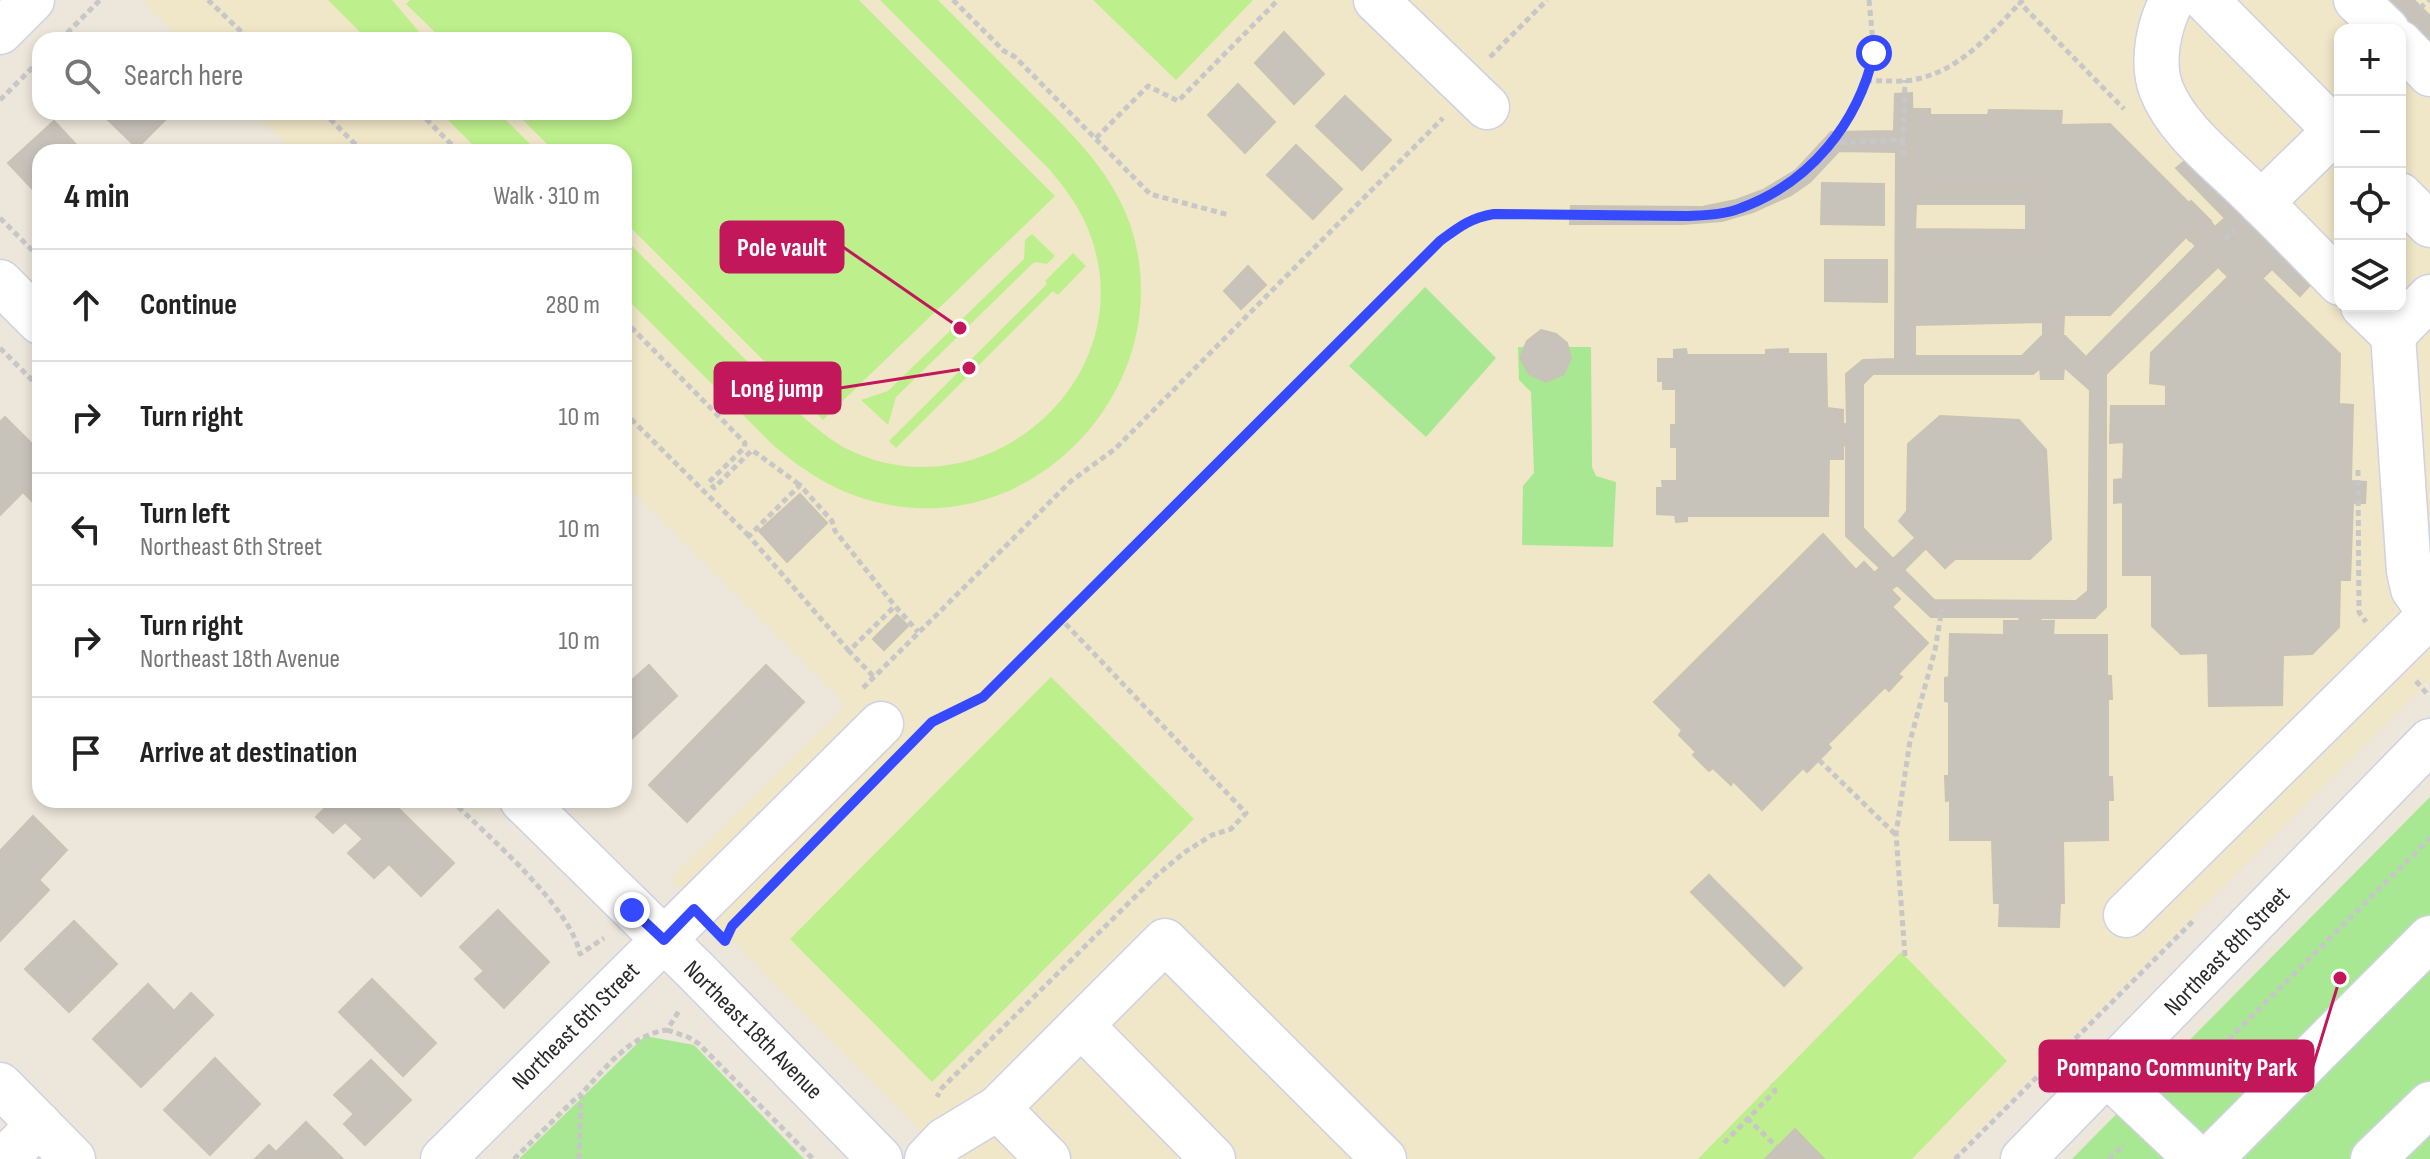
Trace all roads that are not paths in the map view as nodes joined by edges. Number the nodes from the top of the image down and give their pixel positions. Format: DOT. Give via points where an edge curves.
graph roads {
  1 [pos="32,0"];
  2 [pos="1376,0"];
  3 [pos="2172,0"];
  4 [pos="2206,0"];
  5 [pos="2356,0"];
  6 [pos="2378,24"];
  7 [pos="0,32"];
  8 [pos="1479,99"];
  9 [pos="2334,126"];
  10 [pos="2334,134"];
  11 [pos="2406,201"];
  12 [pos="2261,203"];
  13 [pos="2430,225"];
  14 [pos="2334,277"];
  15 [pos="0,282"];
  16 [pos="2430,297"];
  17 [pos="32,314"];
  18 [pos="2378,321"];
  19 [pos="2430,614"];
  20 [pos="885,718"];
  21 [pos="2430,741"];
  22 [pos="530,808"];
  23 [pos="2126,915"];
  24 [pos="2430,938"];
  25 [pos="664,940"];
  26 [pos="1081,1025"];
  27 [pos="2107,1074"];
  28 [pos="0,1085"];
  29 [pos="2430,1104"];
  30 [pos="998,1108"];
  31 [pos="39,1124"];
  32 [pos="5,1159"];
  33 [pos="73,1159"];
  34 [pos="443,1159"];
  35 [pos="880,1159"];
  36 [pos="927,1159"];
  37 [pos="1048,1159"];
  38 [pos="1213,1159"];
  39 [pos="1384,1159"];
  40 [pos="2023,1159"];
  41 [pos="2197,1159"];
  42 [pos="2210,1159"];
  43 [pos="2373,1159"];
  1 -- 7 [label="street"];
  2 -- 8 [label="street"];
  3 -- 12 [label="street" via="2158,43 2158,72 2166,100"];
  4 -- 9 [label="street"];
  5 -- 6 [label="street"];
  10 -- 12 [label="street"];
  11 -- 13 [label="street"];
  12 -- 14 [label="street"];
  15 -- 17 [label="street"];
  16 -- 18 [label="street"];
  18 -- 19 [label="street" via="2409,571 2413,589"];
  19 -- 23 [label="street"];
  20 -- 25 [label="street, Northeast 6th Street"];
  21 -- 27 [label="street, Northeast 8th Street"];
  22 -- 25 [label="street, Northeast 18th Avenue"];
  24 -- 42 [label="street"];
  25 -- 34 [label="street, Northeast 6th Street"];
  25 -- 35 [label="street, Northeast 18th Avenue"];
  26 -- 30 [label="street"];
  26 -- 38 [label="street"];
  26 -- 39 [label="street" via="1165,941"];
  27 -- 40 [label="street, Northeast 8th Street"];
  27 -- 41 [label="street"];
  28 -- 31 [label="street"];
  29 -- 43 [label="street"];
  30 -- 36 [label="street" via="945,1140"];
  30 -- 37 [label="street"];
  31 -- 32 [label="street"];
  31 -- 33 [label="street"];
}
